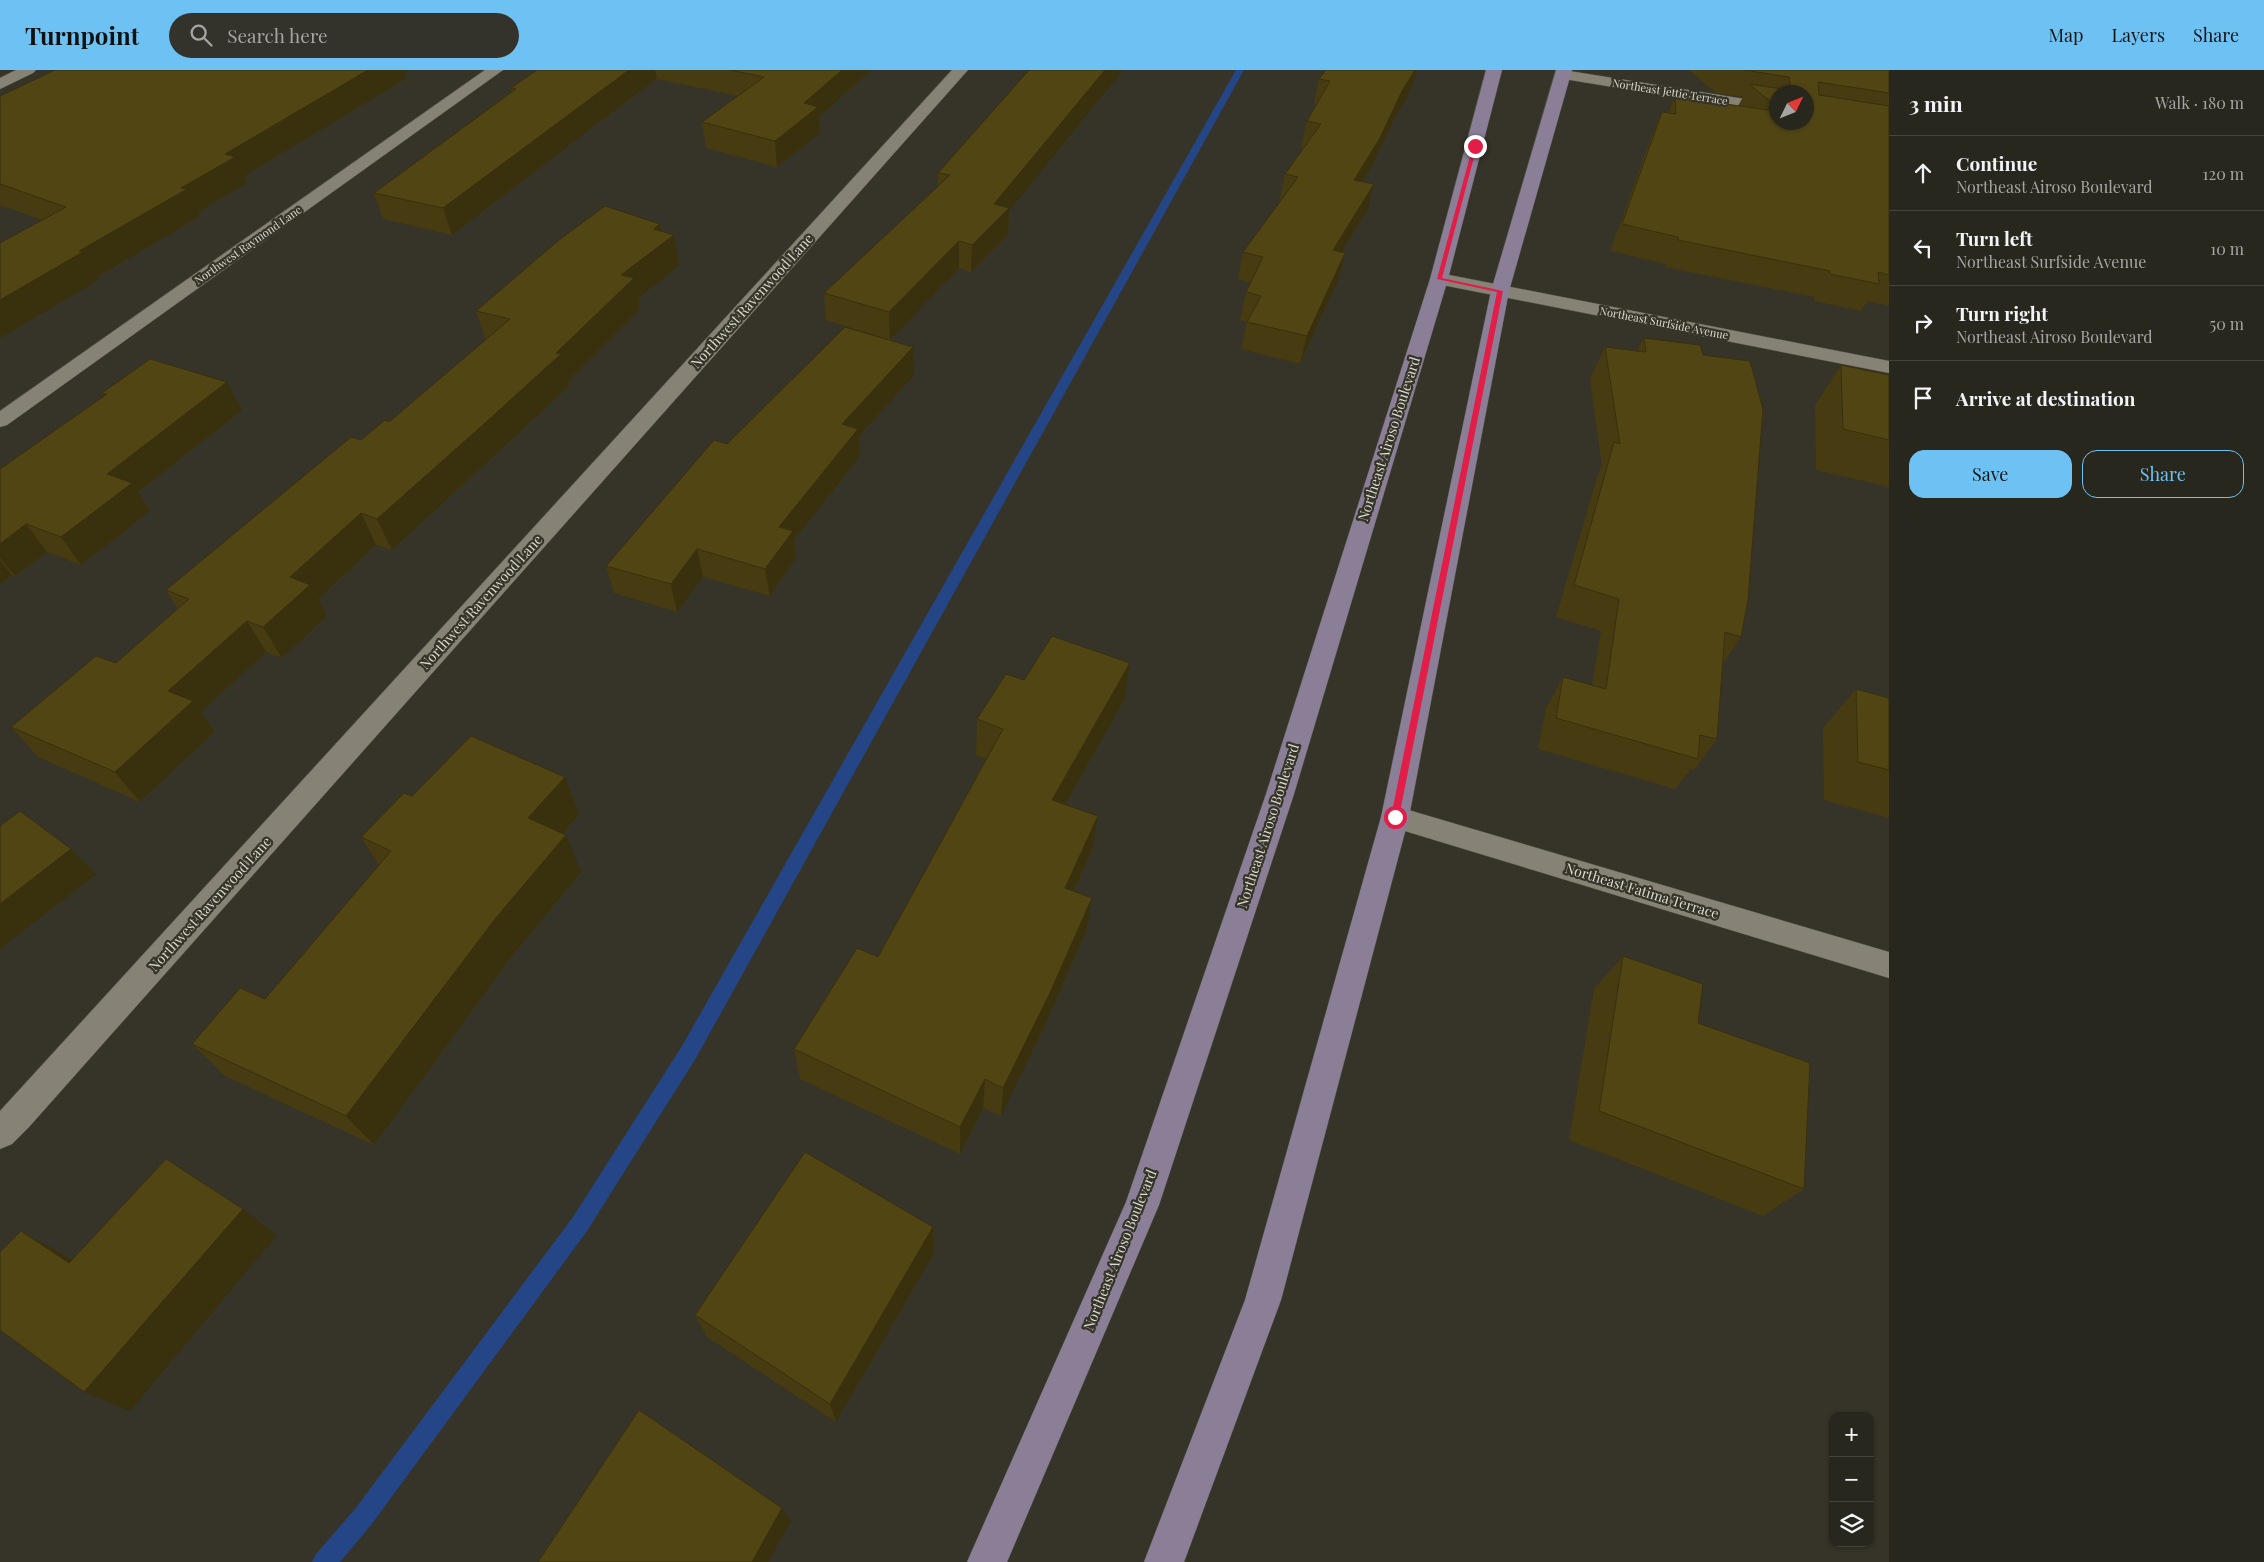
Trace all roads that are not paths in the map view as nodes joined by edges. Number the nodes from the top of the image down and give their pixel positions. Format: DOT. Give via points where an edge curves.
graph roads {
  1 [pos="28,70"];
  2 [pos="495,70"];
  3 [pos="960,70"];
  4 [pos="1494,70"];
  5 [pos="1564,72"];
  6 [pos="0,84"];
  7 [pos="1769,108"];
  8 [pos="1439,279"];
  9 [pos="1500,291"];
  10 [pos="1889,367"];
  11 [pos="0,421"];
  12 [pos="1395,817"];
  13 [pos="1889,966"];
  14 [pos="0,1133"];
  15 [pos="987,1562"];
  16 [pos="1164,1562"];
  1 -- 6 [label="street"];
  2 -- 11 [label="street, Northwest Raymond Lane"];
  3 -- 14 [label="street, Northwest Ravenwood Lane" via="45,1087"];
  4 -- 8 [label="main road, Northeast Airoso Boulevard"];
  5 -- 7 [label="street, Northeast Jettie Terrace"];
  5 -- 9 [label="main road"];
  8 -- 9 [label="street, Northeast Surfside Avenue"];
  8 -- 15 [label="main road, Northeast Airoso Boulevard" via="1280,794 1142,1205"];
  9 -- 10 [label="street, Northeast Surfside Avenue"];
  9 -- 12 [label="main road"];
  12 -- 13 [label="street, Northeast Fatima Terrace"];
  12 -- 16 [label="main road" via="1263,1300"];
}
